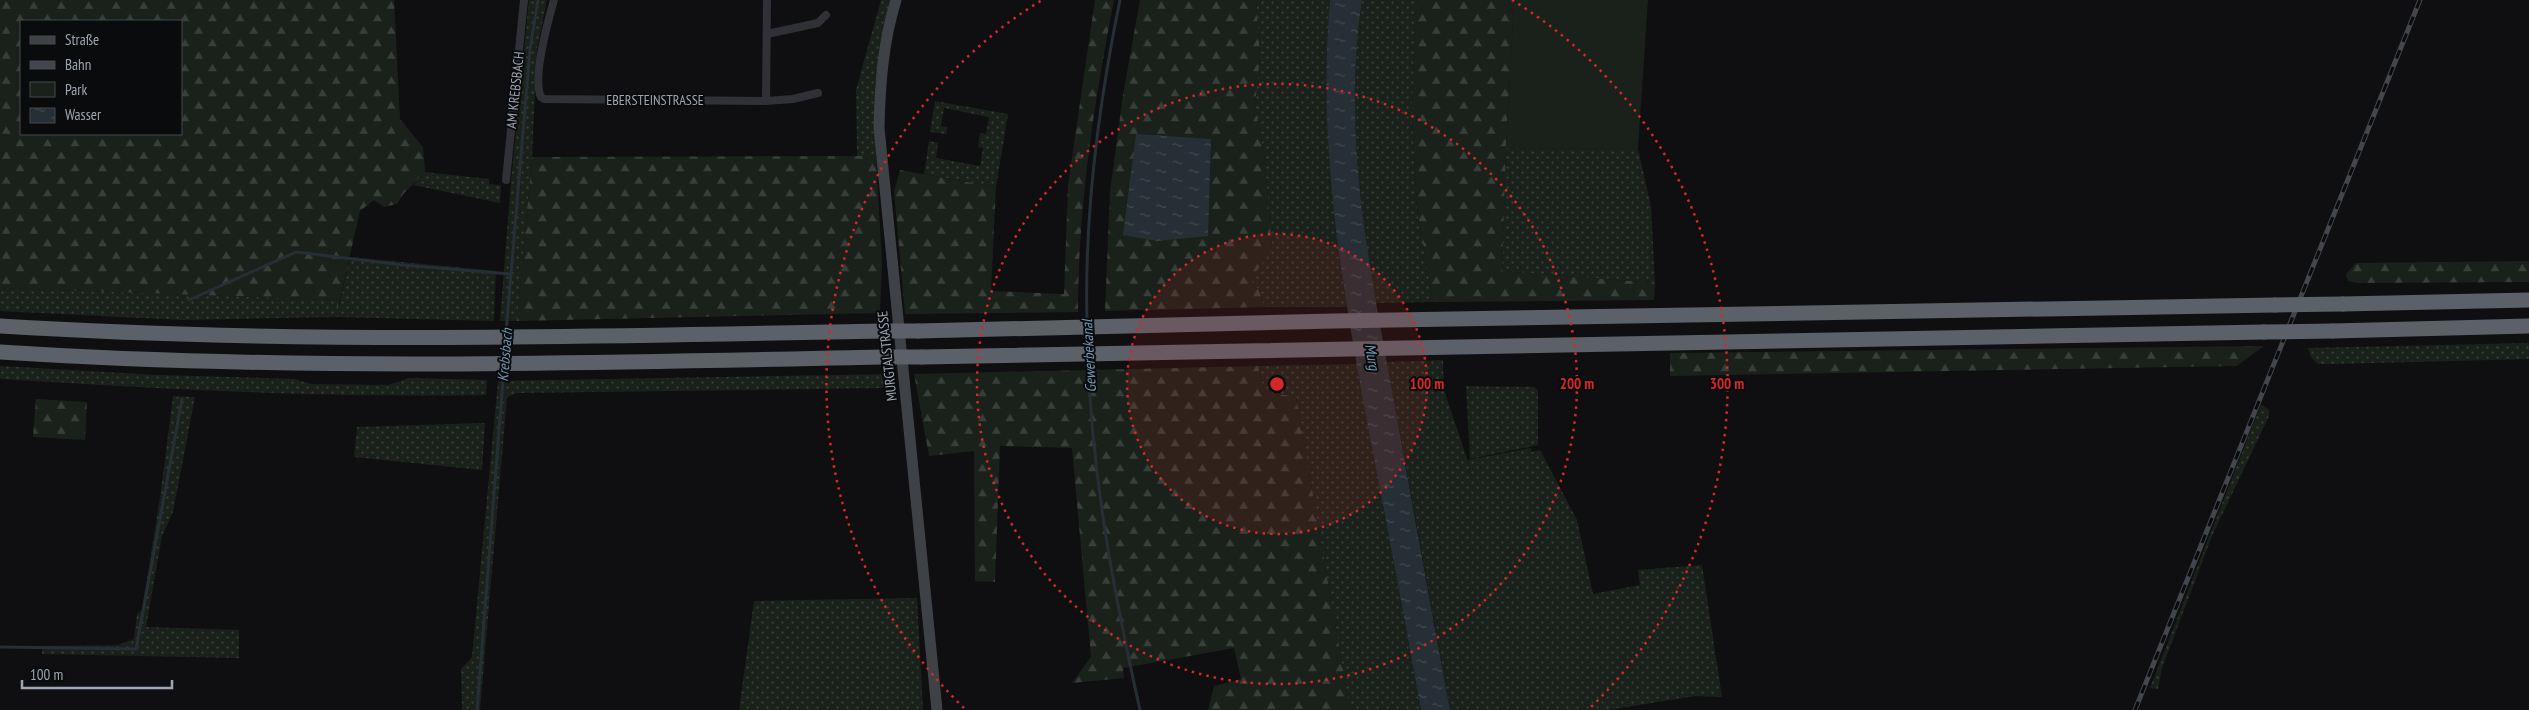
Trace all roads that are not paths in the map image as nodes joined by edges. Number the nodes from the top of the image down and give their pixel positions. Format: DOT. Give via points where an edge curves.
graph roads {
  1 [pos="524,0"];
  2 [pos="554,0"];
  3 [pos="767,0"];
  4 [pos="896,0"];
  5 [pos="826,15"];
  6 [pos="767,34"];
  7 [pos="818,93"];
  8 [pos="766,101"];
  9 [pos="506,180"];
  10 [pos="2529,300"];
  11 [pos="0,326"];
  12 [pos="2529,326"];
  13 [pos="0,352"];
  14 [pos="937,710"];
  1 -- 9 [label="street, AM KREBSBACH"];
  2 -- 8 [label="street, EBERSTEINSTRASSE" via="539,78 538,92 544,99"];
  3 -- 6 [label="street"];
  4 -- 14 [label="main road, MURGTALSTRASSE" via="887,28 879,128"];
  5 -- 6 [label="street" via="818,23"];
  6 -- 8 [label="street"];
  7 -- 8 [label="street, EBERSTEINSTRASSE"];
  10 -- 11 [label="highway, bridge" via="518,337 138,334"];
  12 -- 13 [label="highway, bridge" via="517,363 137,360"];
}
